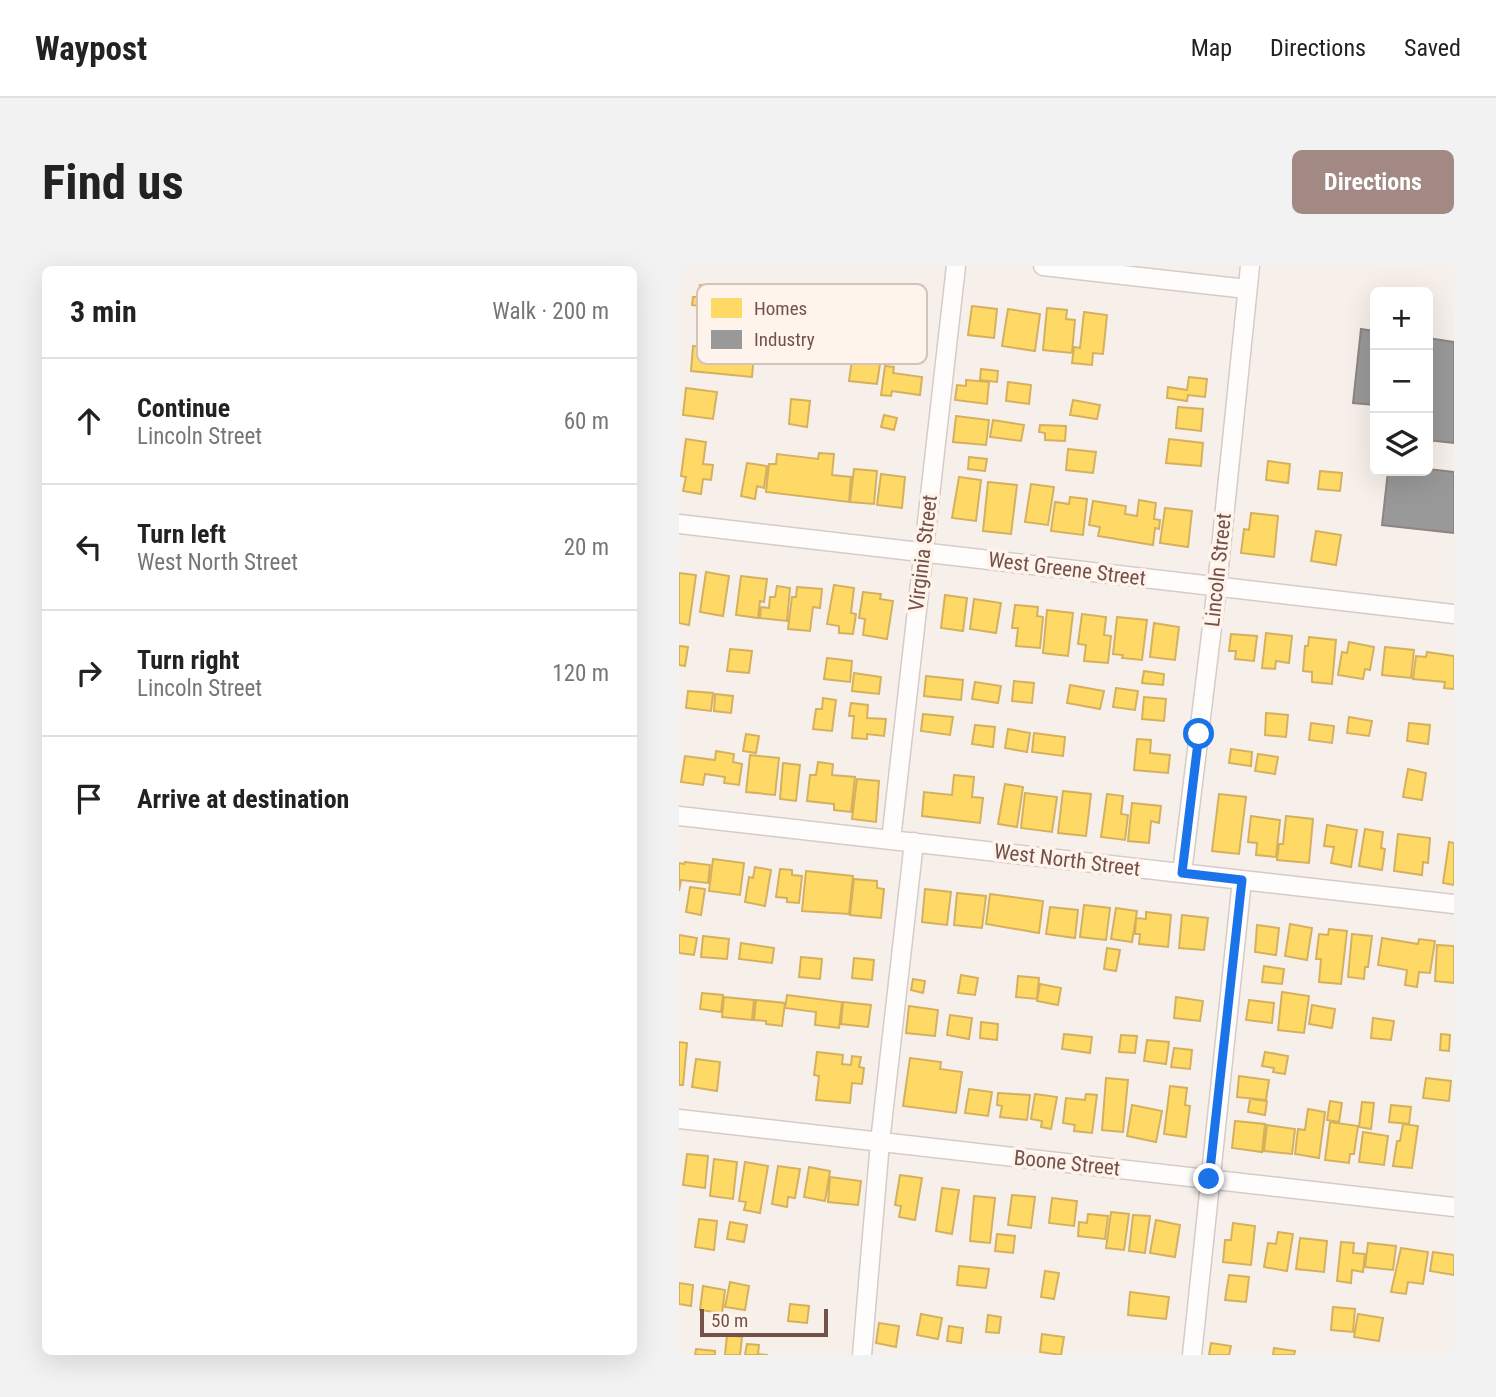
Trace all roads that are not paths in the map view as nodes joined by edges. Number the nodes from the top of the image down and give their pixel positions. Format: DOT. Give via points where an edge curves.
graph roads {
  1 [pos="956,266"];
  2 [pos="1043,266"];
  3 [pos="1249,266"];
  4 [pos="1247,289"];
  5 [pos="679,524"];
  6 [pos="922,552"];
  7 [pos="1217,586"];
  8 [pos="1454,614"];
  9 [pos="679,816"];
  10 [pos="891,840"];
  11 [pos="914,842"];
  12 [pos="1182,873"];
  13 [pos="1242,880"];
  14 [pos="1454,904"];
  15 [pos="679,1119"];
  16 [pos="880,1142"];
  17 [pos="1209,1179"];
  18 [pos="1454,1207"];
  19 [pos="862,1355"];
  20 [pos="1192,1355"];
  1 -- 6 [label="street, Virginia Street"];
  2 -- 4 [label="street"];
  3 -- 4 [label="street, Lincoln Street"];
  4 -- 7 [label="street, Lincoln Street"];
  5 -- 6 [label="street, West Greene Street"];
  6 -- 7 [label="street, West Greene Street"];
  6 -- 10 [label="street, Virginia Street"];
  7 -- 8 [label="street, West Greene Street"];
  7 -- 12 [label="street, Lincoln Street"];
  9 -- 10 [label="street, West North Street"];
  10 -- 11 [label="street, West North Street"];
  11 -- 12 [label="street, West North Street"];
  11 -- 16 [label="street"];
  12 -- 13 [label="street, West North Street"];
  13 -- 14 [label="street, West North Street"];
  13 -- 17 [label="street"];
  15 -- 16 [label="street, Boone Street"];
  16 -- 17 [label="street, Boone Street"];
  16 -- 19 [label="street"];
  17 -- 18 [label="street, Boone Street"];
  17 -- 20 [label="street"];
}
